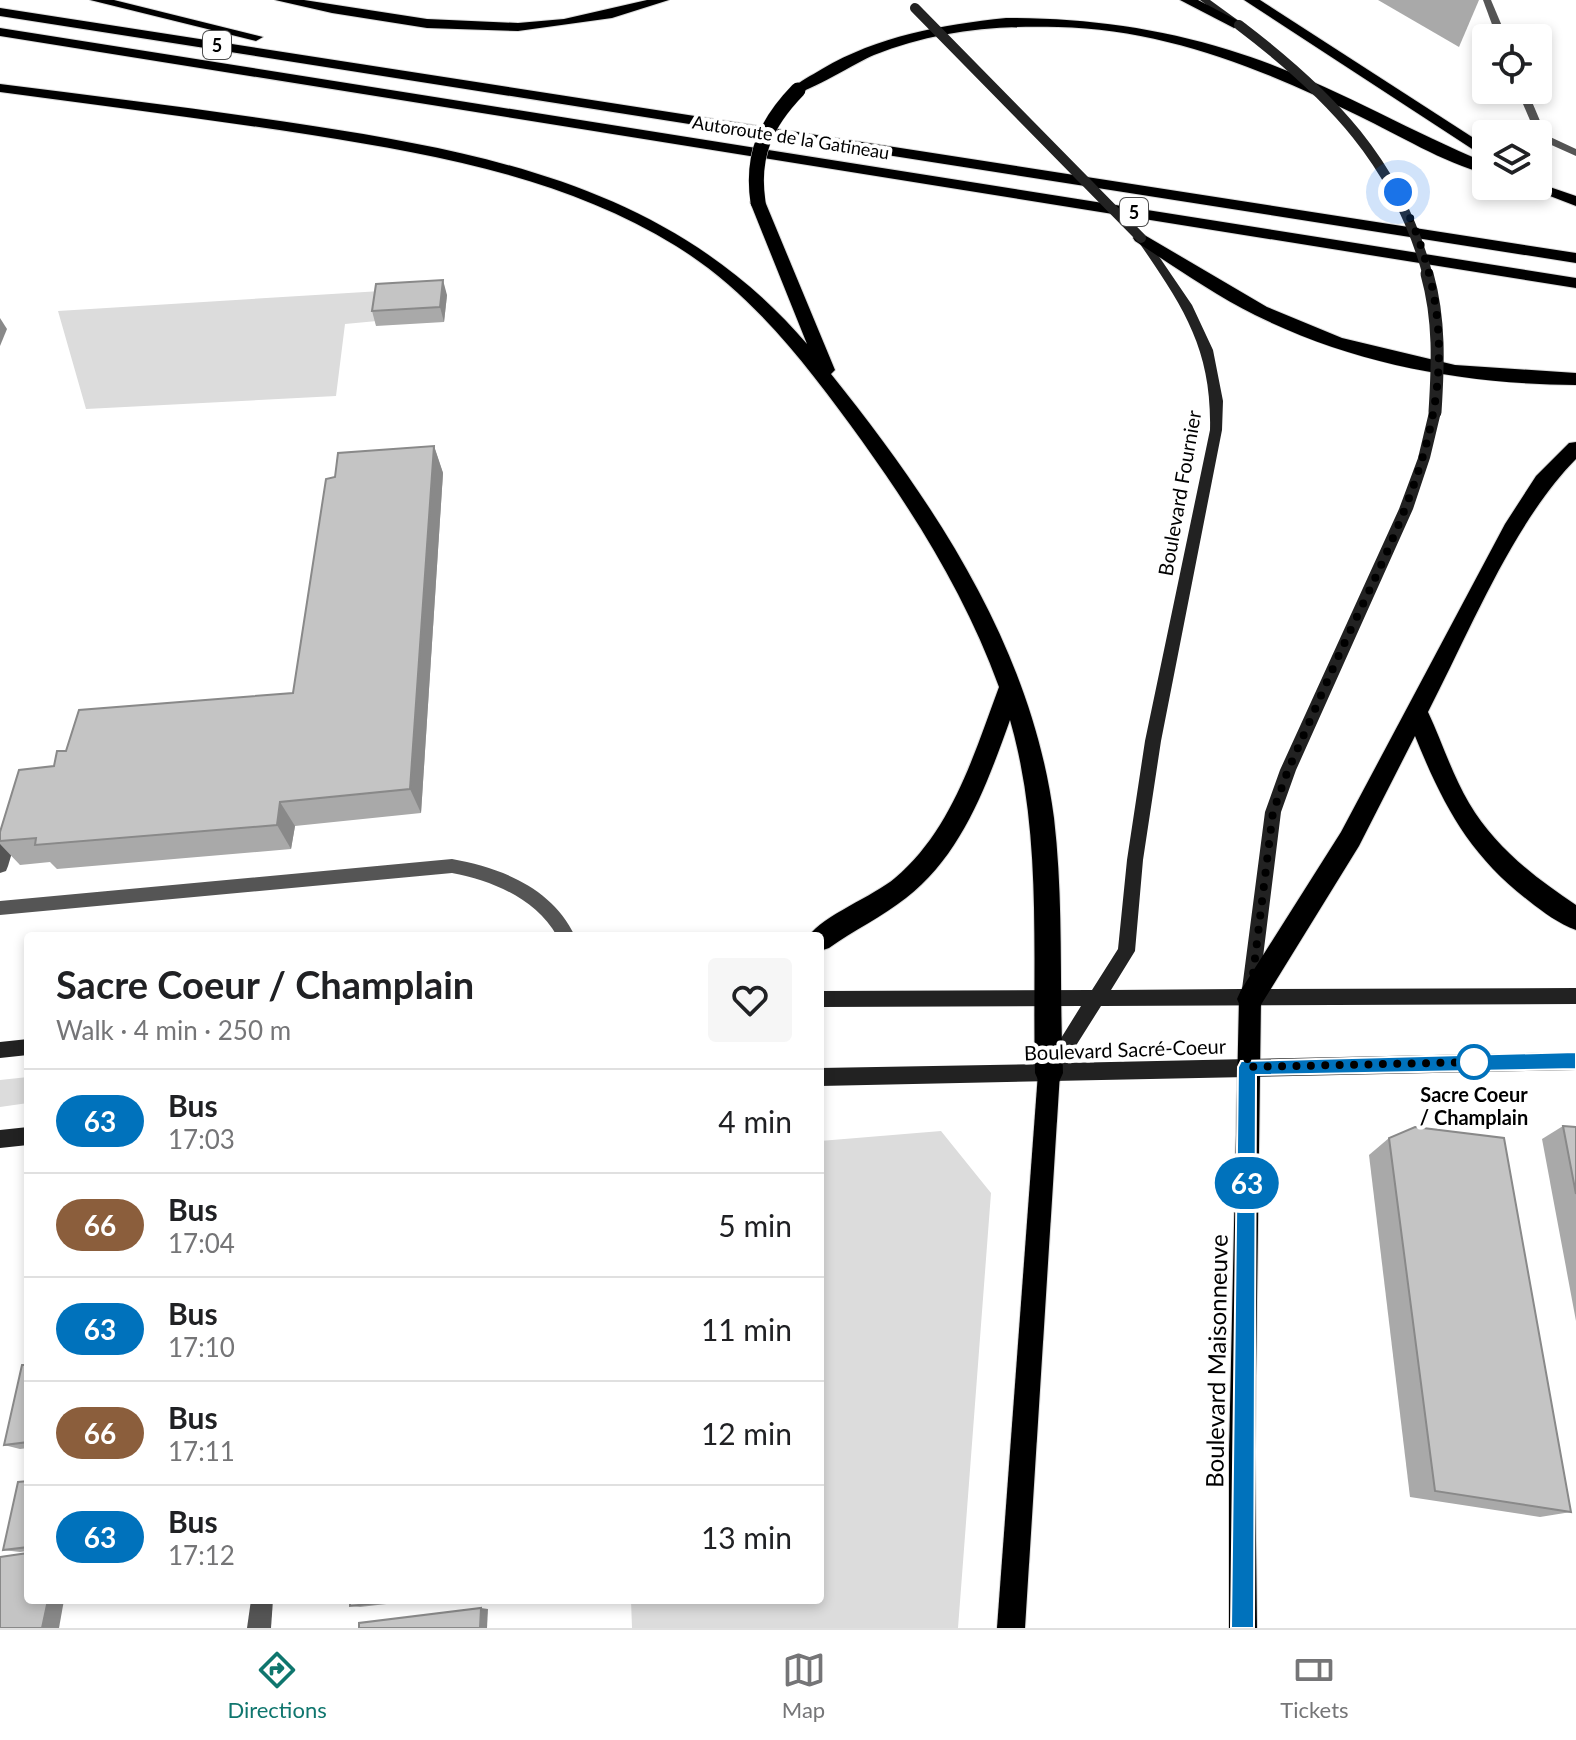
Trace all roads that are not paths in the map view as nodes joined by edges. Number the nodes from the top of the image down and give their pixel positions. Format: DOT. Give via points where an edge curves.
graph roads {
  1 [pos="97,0"];
  2 [pos="282,0"];
  3 [pos="662,0"];
  4 [pos="1187,0"];
  5 [pos="1204,0"];
  6 [pos="1251,0"];
  7 [pos="1487,0"];
  8 [pos="911,4"];
  9 [pos="0,12"];
  10 [pos="1496,24"];
  11 [pos="1239,25"];
  12 [pos="0,35"];
  13 [pos="433,80"];
  14 [pos="0,88"];
  15 [pos="1528,104"];
  16 [pos="1472,144"];
  17 [pos="1576,153"];
  18 [pos="1472,163"];
  19 [pos="1552,187"];
  20 [pos="1552,192"];
  21 [pos="1576,199"];
  22 [pos="1141,238"];
  23 [pos="1576,258"];
  24 [pos="1576,283"];
  25 [pos="1576,379"];
  26 [pos="835,392"];
  27 [pos="1576,448"];
  28 [pos="1011,685"];
  29 [pos="1418,714"];
  30 [pos="17,807"];
  31 [pos="0,866"];
  32 [pos="0,908"];
  33 [pos="1576,919"];
  34 [pos="564,932"];
  35 [pos="824,937"];
  36 [pos="1576,996"];
  37 [pos="824,999"];
  38 [pos="1045,999"];
  39 [pos="1097,999"];
  40 [pos="1250,999"];
  41 [pos="24,1047"];
  42 [pos="0,1050"];
  43 [pos="1576,1061"];
  44 [pos="1247,1067"];
  45 [pos="1049,1073"];
  46 [pos="824,1077"];
  47 [pos="24,1136"];
  48 [pos="0,1139"];
  49 [pos="262,1604"];
  50 [pos="259,1628"];
  51 [pos="1011,1628"];
  52 [pos="1243,1628"];
  1 -- 13 [label="highway"];
  2 -- 3 [label="highway" via="417,25 505,29 586,20"];
  4 -- 11 [label="highway"];
  5 -- 11 [label="main road"];
  6 -- 16 [label="highway"];
  7 -- 10 [label="street"];
  8 -- 22 [label="main road, Boulevard Fournier, bridge"];
  9 -- 13 [label="highway, Autoroute de la Gatineau / 5"];
  11 -- 40 [label="main road, bridge" via="1333,102 1375,153 1417,233 1434,293 1440,355 1435,412 1406,509 1273,812"];
  12 -- 24 [label="highway, Autoroute de la Gatineau / 5"];
  13 -- 23 [label="highway, Autoroute de la Gatineau / 5"];
  14 -- 26 [label="highway" via="384,142 581,192 664,231 730,276"];
  15 -- 17 [label="street" via="1542,137"];
  18 -- 26 [label="highway, bridge" via="1244,60 1177,39 1109,28 1019,23 923,35 847,60 798,90 768,124 753,174 758,202"];
  19 -- 21 [label="highway"];
  20 -- 21 [label="highway"];
  22 -- 25 [label="highway" via="1240,300 1323,337 1438,367"];
  22 -- 39 [label="main road, Boulevard Fournier" via="1201,332 1215,376 1217,411 1141,811 1126,951"];
  26 -- 28 [label="highway" via="945,547 986,620"];
  27 -- 29 [label="highway" via="1543,481 1515,524"];
  28 -- 35 [label="highway" via="968,797 936,852 896,891"];
  28 -- 38 [label="highway" via="1039,806 1045,862"];
  29 -- 33 [label="highway" via="1455,803 1477,839 1511,874"];
  29 -- 40 [label="highway" via="1350,839"];
  30 -- 31 [label="street"];
  32 -- 34 [label="street" via="452,866 492,874 534,899 559,920"];
  36 -- 40 [label="main road"];
  37 -- 38 [label="main road"];
  38 -- 39 [label="main road"];
  38 -- 45 [label="highway"];
  39 -- 40 [label="main road"];
  39 -- 45 [label="main road, Boulevard Fournier"];
  40 -- 44 [label="main road, Boulevard Maisonneuve"];
  41 -- 42 [label="main road"];
  43 -- 44 [label="main road, Boulevard Sacré-Coeur"];
  44 -- 45 [label="main road, Boulevard Sacré-Coeur"];
  44 -- 52 [label="main road, Boulevard Maisonneuve"];
  45 -- 46 [label="main road, Boulevard Sacré-Coeur"];
  45 -- 51 [label="main road"];
  47 -- 48 [label="main road"];
  49 -- 50 [label="street"];
}
